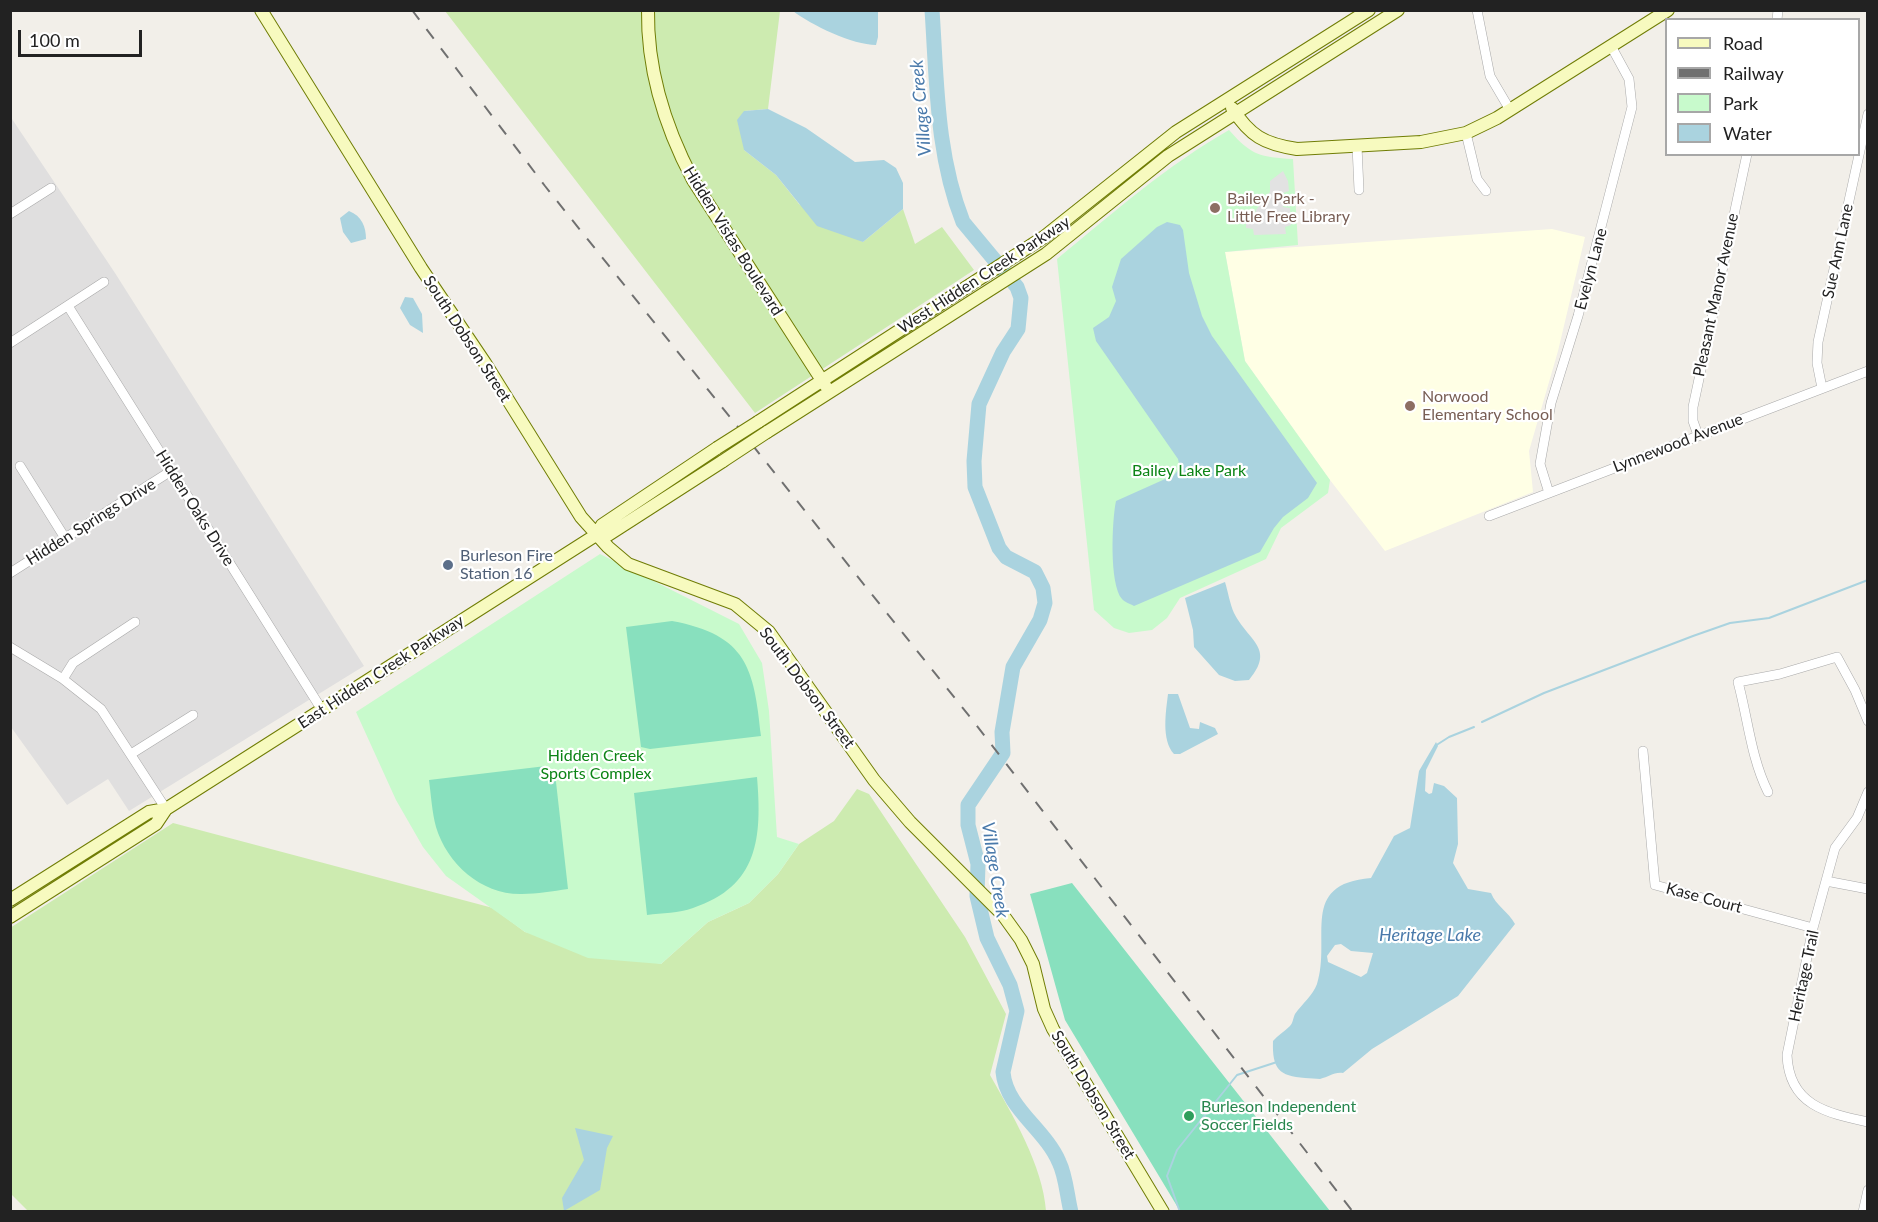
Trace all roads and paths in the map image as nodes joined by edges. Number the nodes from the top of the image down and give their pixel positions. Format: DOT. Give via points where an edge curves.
graph roads {
  1 [pos="261,10"];
  2 [pos="648,10"];
  3 [pos="1369,10"];
  4 [pos="1398,10"];
  5 [pos="1476,10"];
  6 [pos="1668,10"];
  7 [pos="1611,46"];
  8 [pos="1228,101"];
  9 [pos="1510,110"];
  10 [pos="1235,113"];
  11 [pos="1868,114"];
  12 [pos="1466,133"];
  13 [pos="1357,146"];
  14 [pos="1860,150"];
  15 [pos="1746,156"];
  16 [pos="1859,156"];
  17 [pos="51,188"];
  18 [pos="1359,189"];
  19 [pos="1486,191"];
  20 [pos="10,214"];
  21 [pos="104,282"];
  22 [pos="68,306"];
  23 [pos="10,344"];
  24 [pos="1868,371"];
  25 [pos="822,380"];
  26 [pos="1822,388"];
  27 [pos="830,393"];
  28 [pos="1698,435"];
  29 [pos="20,466"];
  30 [pos="171,471"];
  31 [pos="1549,493"];
  32 [pos="1490,516"];
  33 [pos="596,535"];
  34 [pos="66,538"];
  35 [pos="10,573"];
  36 [pos="135,622"];
  37 [pos="10,647"];
  38 [pos="63,679"];
  39 [pos="322,710"];
  40 [pos="193,715"];
  41 [pos="1868,721"];
  42 [pos="1644,751"];
  43 [pos="131,754"];
  44 [pos="1768,792"];
  45 [pos="1868,792"];
  46 [pos="166,809"];
  47 [pos="1826,881"];
  48 [pos="1868,889"];
  49 [pos="12,899"];
  50 [pos="10,917"];
  51 [pos="1814,928"];
  52 [pos="1868,1122"];
  53 [pos="1868,1190"];
  54 [pos="1163,1212"];
  55 [pos="1863,1212"];
  1 -- 33 [label="main road, South Dobson Street" via="566,496"];
  2 -- 25 [label="main road, Hidden Vistas Boulevard" via="653,79 680,155"];
  3 -- 8 [label="main road, West Hidden Creek Parkway"];
  4 -- 10 [label="main road, West Hidden Creek Parkway"];
  5 -- 9 [label="street" via="1490,76"];
  6 -- 7 [label="main road"];
  7 -- 9 [label="main road"];
  7 -- 31 [label="street, Evelyn Lane" via="1629,79 1632,107 1549,414 1540,464"];
  8 -- 10 [label="main road"];
  8 -- 25 [label="main road, West Hidden Creek Parkway" via="1169,138 1044,237"];
  9 -- 12 [label="main road"];
  10 -- 13 [label="main road" via="1270,145 1297,149"];
  10 -- 27 [label="main road, West Hidden Creek Parkway" via="1168,156 1046,254"];
  11 -- 14 [label="street, Sue Ann Lane"];
  12 -- 13 [label="main road" via="1420,142"];
  12 -- 19 [label="street" via="1477,179"];
  13 -- 18 [label="street"];
  15 -- 28 [label="street, Pleasant Manor Avenue" via="1693,407"];
  16 -- 26 [label="street, Sue Ann Lane" via="1818,342"];
  17 -- 20 [label="street"];
  21 -- 22 [label="street"];
  22 -- 23 [label="street"];
  22 -- 30 [label="street, Hidden Oaks Drive"];
  24 -- 26 [label="street, Lynnewood Avenue"];
  25 -- 27 [label="main road, Hidden Vistas Boulevard"];
  25 -- 33 [label="main road, West Hidden Creek Parkway, bridge" via="602,525"];
  26 -- 28 [label="street, Lynnewood Avenue"];
  27 -- 33 [label="main road, West Hidden Creek Parkway, bridge" via="608,535"];
  28 -- 31 [label="street, Lynnewood Avenue"];
  29 -- 34 [label="street"];
  30 -- 34 [label="street, Hidden Springs Drive"];
  30 -- 39 [label="street, Hidden Oaks Drive"];
  31 -- 32 [label="street, Lynnewood Avenue"];
  33 -- 39 [label="main road, East Hidden Creek Parkway"];
  33 -- 54 [label="main road, South Dobson Street" via="628,564 735,604 769,632 874,780 992,904 1021,940 1053,1029"];
  34 -- 35 [label="street, Hidden Springs Drive"];
  36 -- 38 [label="street" via="81,656"];
  37 -- 38 [label="street"];
  38 -- 43 [label="street" via="101,709"];
  39 -- 46 [label="main road, East Hidden Creek Parkway"];
  40 -- 43 [label="street"];
  41 -- 44 [label="street" via="1837,657 1738,682 1756,768"];
  42 -- 51 [label="street, Kase Court" via="1655,885"];
  43 -- 46 [label="street"];
  45 -- 47 [label="street, Heritage Trail" via="1857,818 1835,848"];
  46 -- 49 [label="main road, East Hidden Creek Parkway" via="148,812"];
  46 -- 50 [label="main road, East Hidden Creek Parkway" via="156,824"];
  47 -- 48 [label="street"];
  47 -- 51 [label="street, Heritage Trail"];
  51 -- 52 [label="street, Heritage Trail" via="1787,1055 1788,1071 1794,1085 1816,1108"];
  53 -- 55 [label="street"];
}
